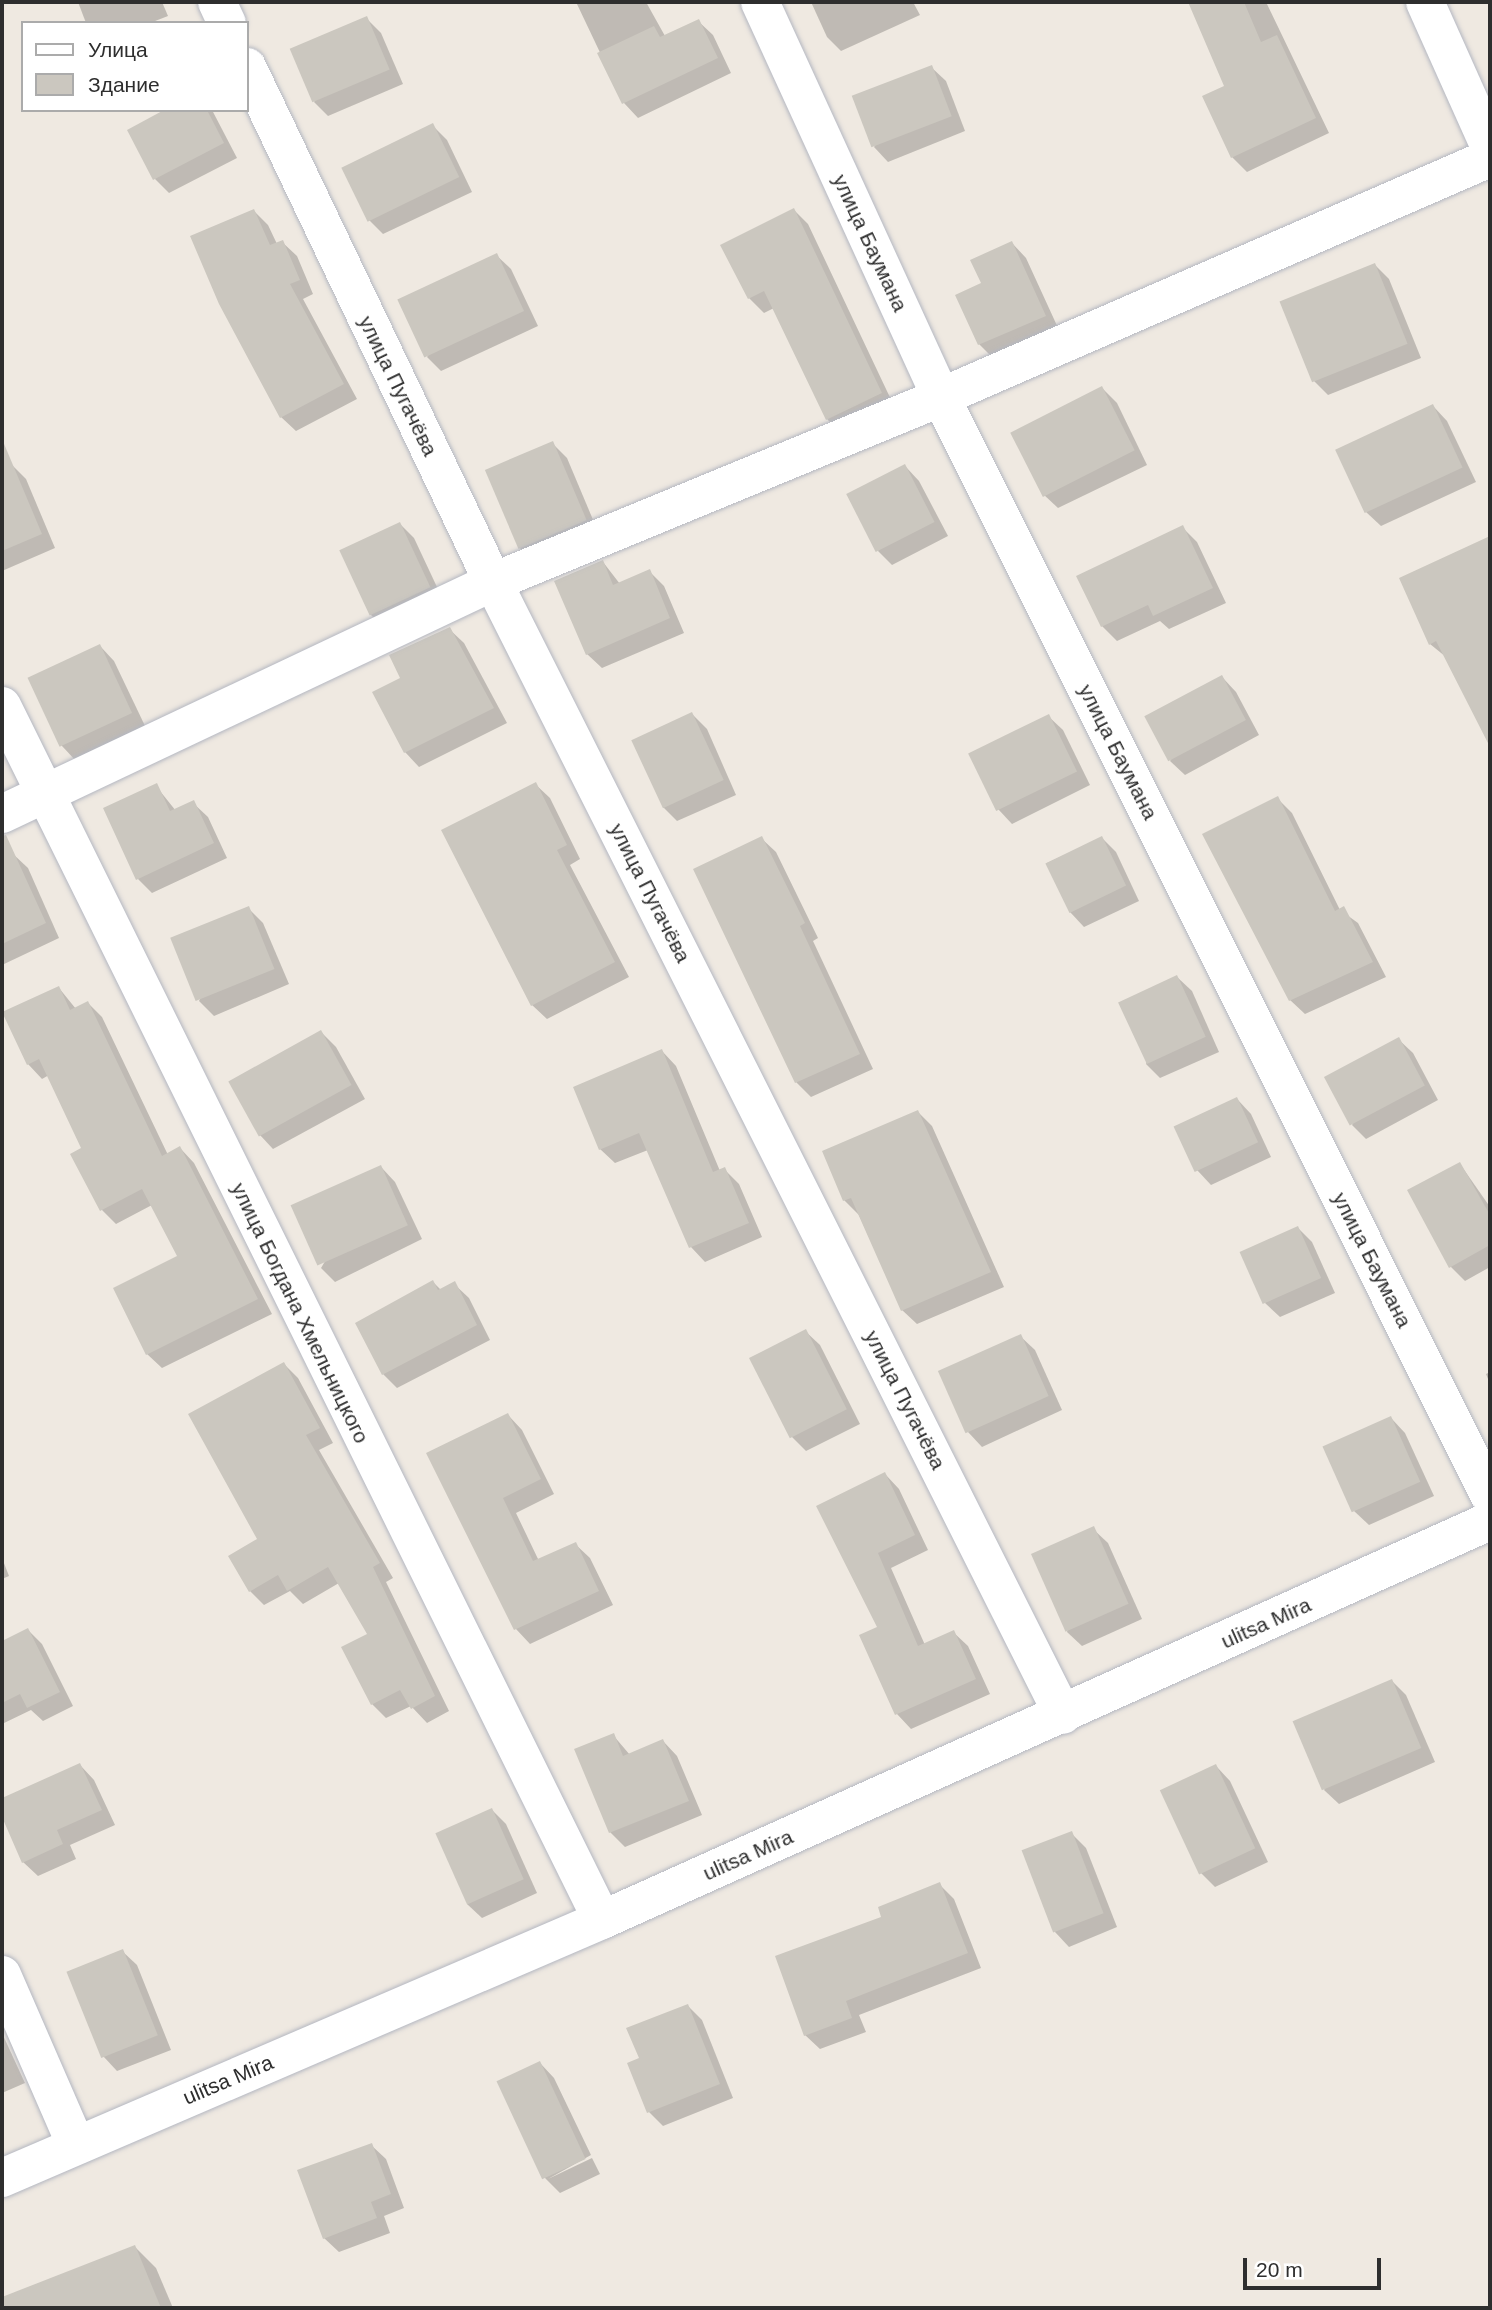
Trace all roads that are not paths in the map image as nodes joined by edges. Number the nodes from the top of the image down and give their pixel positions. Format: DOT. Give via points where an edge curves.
graph roads {
  1 [pos="217,2"];
  2 [pos="760,2"];
  3 [pos="1425,2"];
  4 [pos="226,21"];
  5 [pos="248,69"];
  6 [pos="1490,148"];
  7 [pos="1490,158"];
  8 [pos="941,397"];
  9 [pos="493,582"];
  10 [pos="2,706"];
  11 [pos="43,795"];
  12 [pos="2,814"];
  13 [pos="1490,1496"];
  14 [pos="1490,1521"];
  15 [pos="1063,1715"];
  16 [pos="602,1920"];
  17 [pos="2,1975"];
  18 [pos="76,2145"];
  19 [pos="2,2178"];
  1 -- 4 [label="street"];
  2 -- 8 [label="street, улица Баумана"];
  3 -- 6 [label="street"];
  5 -- 9 [label="street, улица Пугачёва"];
  7 -- 8 [label="street"];
  8 -- 9 [label="street"];
  8 -- 13 [label="street, улица Баумана"];
  9 -- 11 [label="street"];
  9 -- 15 [label="street, улица Пугачёва"];
  10 -- 11 [label="street, улица Богдана Хмельницкого"];
  11 -- 12 [label="street"];
  11 -- 16 [label="street, улица Богдана Хмельницкого"];
  14 -- 15 [label="street, ulitsa Mira"];
  15 -- 16 [label="street, ulitsa Mira"];
  16 -- 18 [label="street, ulitsa Mira"];
  17 -- 18 [label="street"];
  18 -- 19 [label="street, ulitsa Mira"];
}
